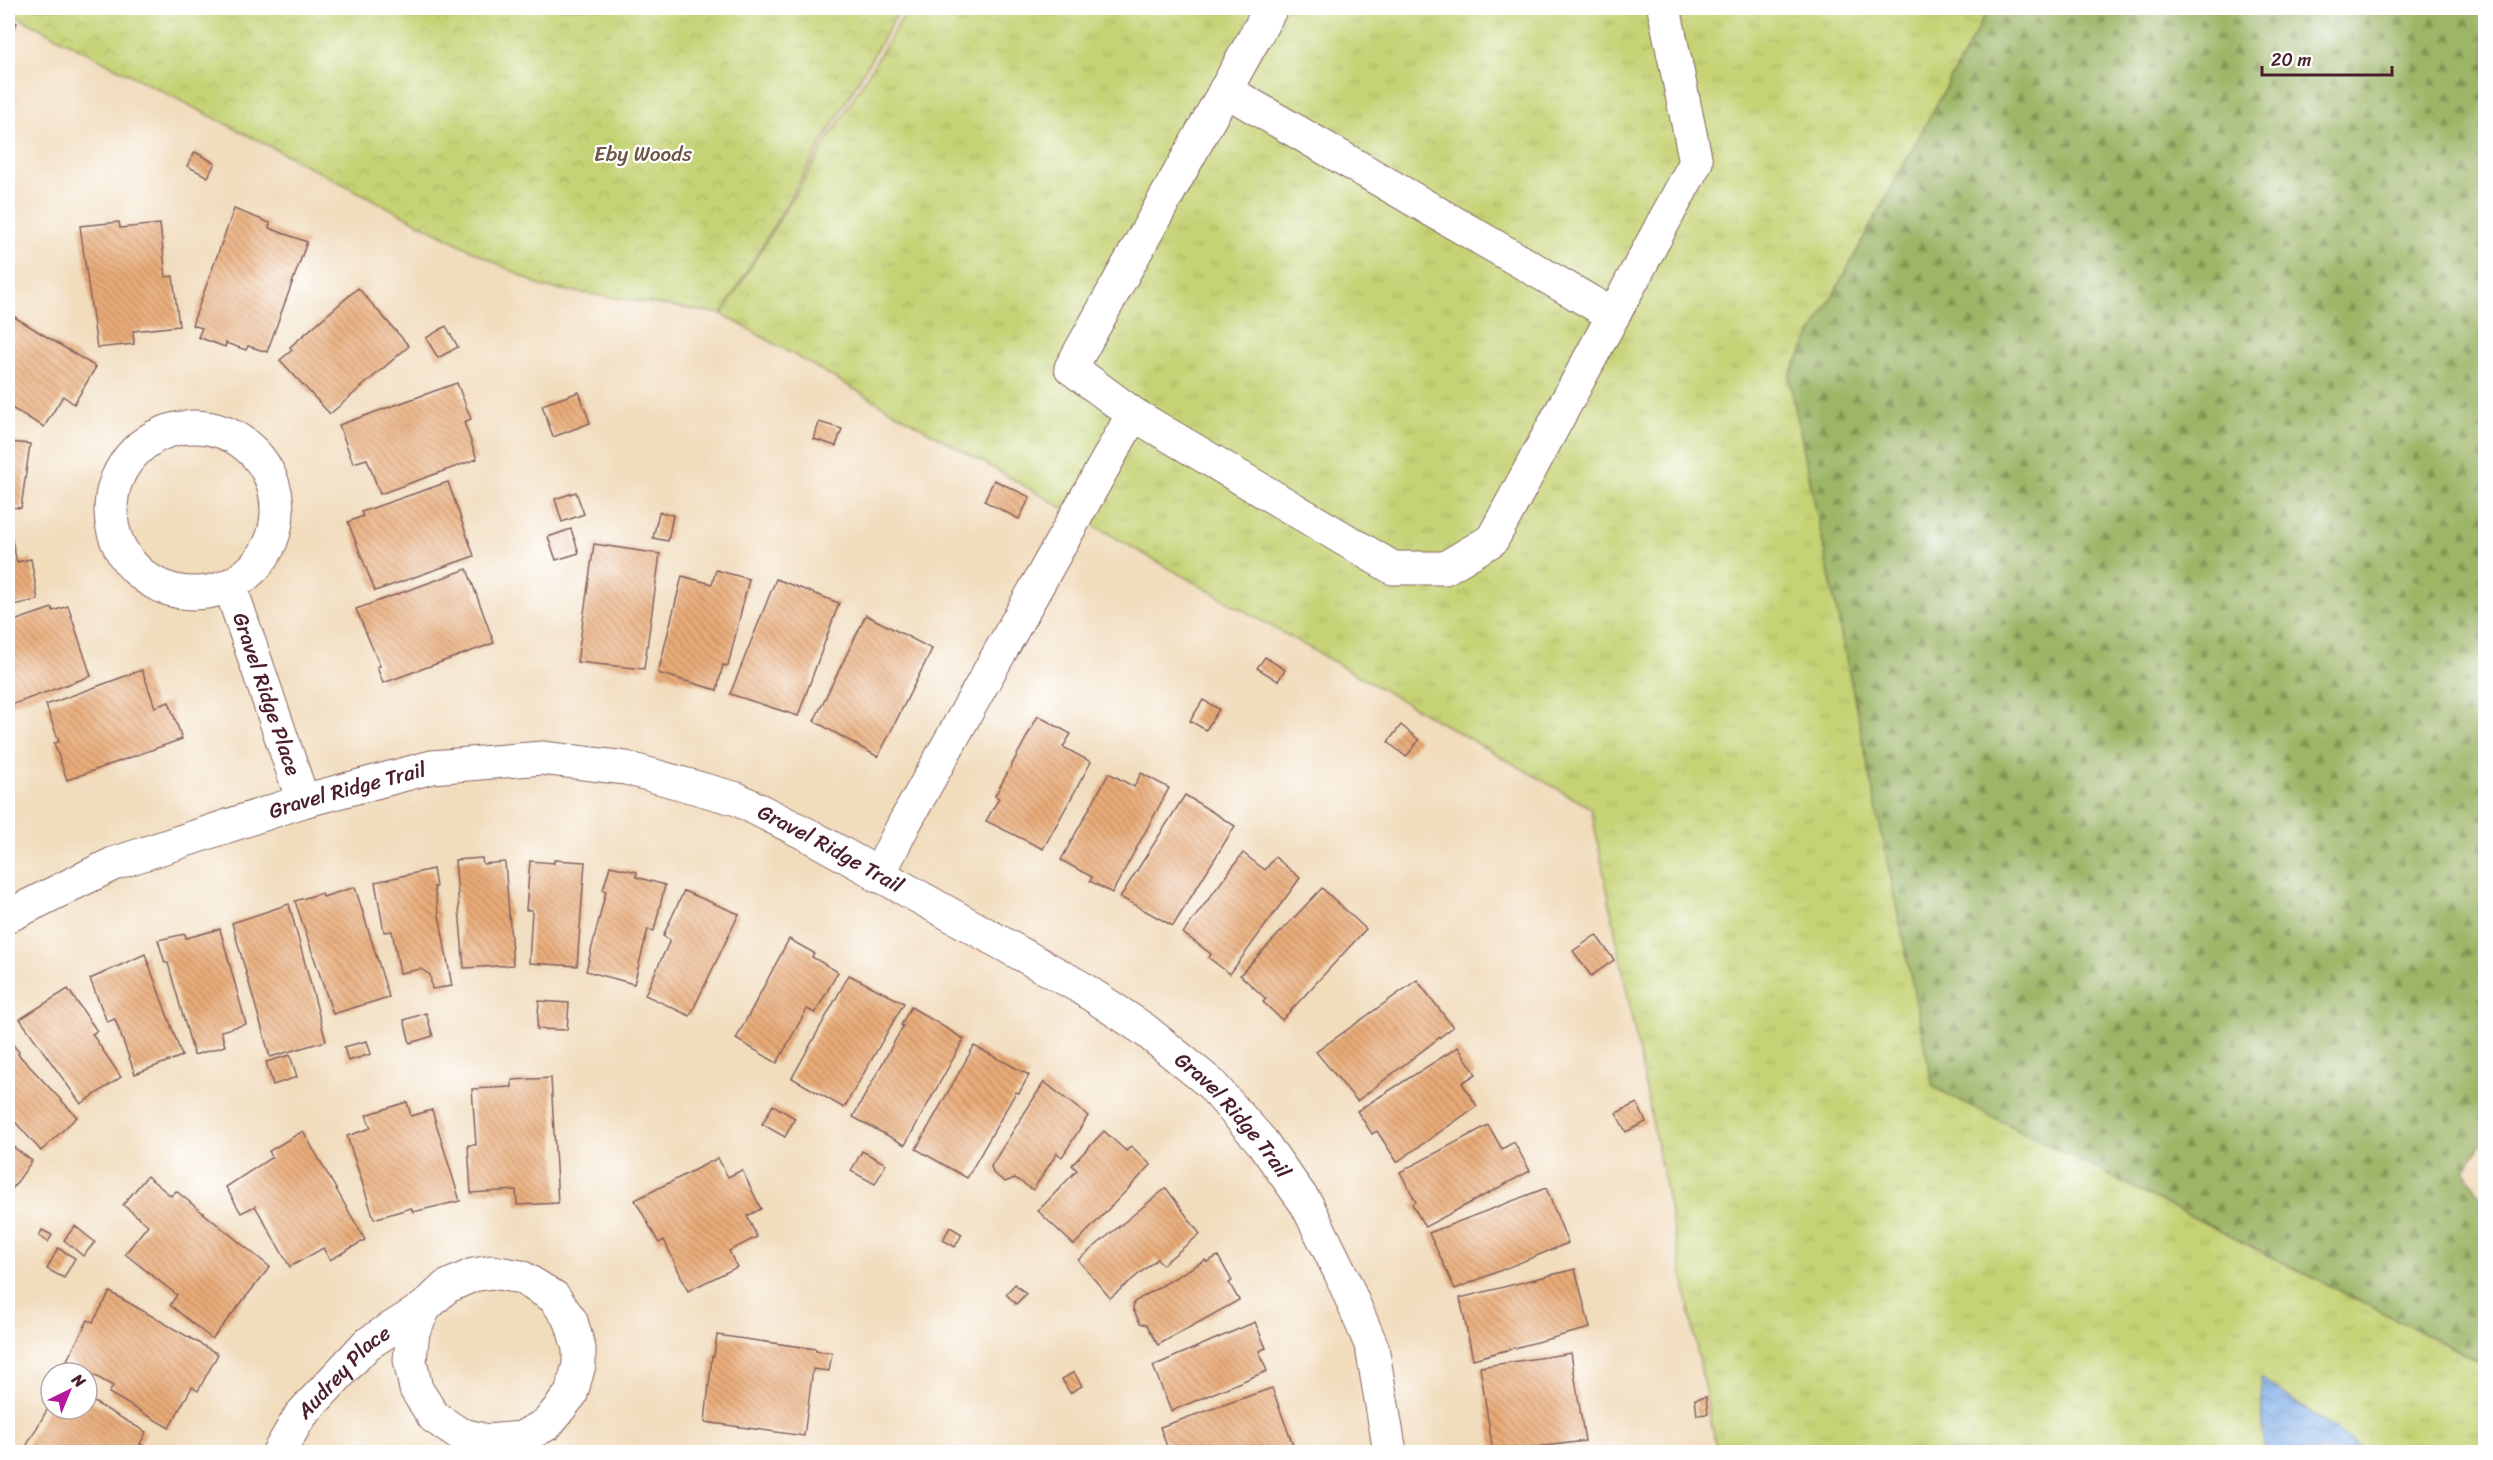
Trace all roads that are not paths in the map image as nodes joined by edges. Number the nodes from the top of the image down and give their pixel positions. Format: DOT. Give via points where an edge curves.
graph roads {
  1 [pos="1271,8"];
  2 [pos="1664,8"];
  3 [pos="1225,90"];
  4 [pos="1613,315"];
  5 [pos="1133,414"];
  6 [pos="230,586"];
  7 [pos="303,801"];
  8 [pos="878,876"];
  9 [pos="8,916"];
  10 [pos="425,1307"];
  11 [pos="279,1452"];
  12 [pos="1390,1452"];
  1 -- 3 [label="street"];
  2 -- 4 [label="street" via="1696,162"];
  3 -- 4 [label="street"];
  3 -- 5 [label="street" via="1071,368"];
  4 -- 5 [label="street" via="1492,540 1445,568 1394,568"];
  5 -- 8 [label="street"];
  6 -- 6 [label="street, Gravel Ridge Place" via="254,569 275,534 278,505 272,479 257,453 231,434 202,426 176,428 149,439 129,457 115,482 111,506 115,535 130,563 152,582 172,591 201,594"];
  6 -- 7 [label="street, Gravel Ridge Place"];
  7 -- 8 [label="street, Gravel Ridge Trail" via="432,767 542,758 626,768 737,799"];
  7 -- 9 [label="street, Gravel Ridge Trail" via="113,864"];
  8 -- 12 [label="street, Gravel Ridge Trail" via="1080,987 1145,1030 1210,1083 1262,1142 1307,1205 1341,1274 1372,1347"];
  10 -- 10 [label="street, Audrey Place" via="446,1287 474,1275 492,1272 521,1277 554,1297 571,1321 579,1357 571,1394 547,1424 521,1438 487,1441 459,1434 434,1417 416,1389 410,1360 413,1331"];
  10 -- 11 [label="street, Audrey Place" via="367,1344 300,1416"];
}
